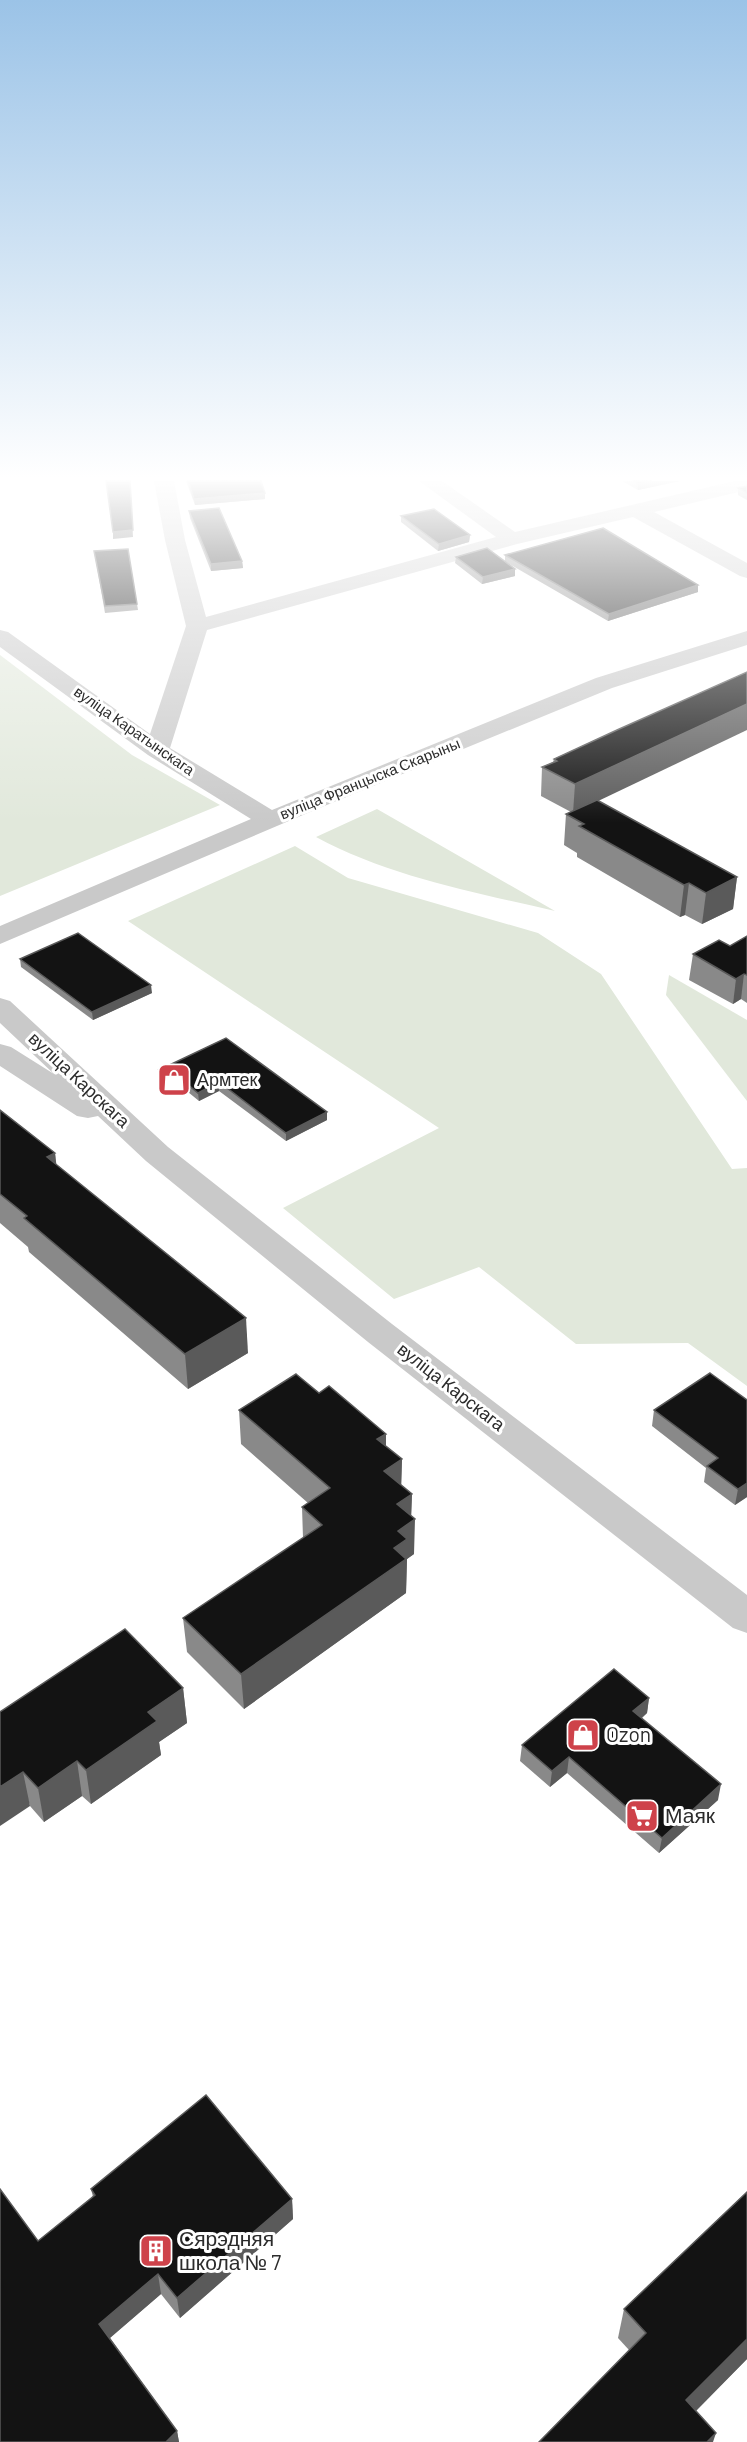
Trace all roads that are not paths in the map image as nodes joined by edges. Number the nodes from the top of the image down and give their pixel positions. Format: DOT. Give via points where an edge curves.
graph roads {
  1 [pos="189,595"];
  2 [pos="309,595"];
  3 [pos="197,626"];
  4 [pos="0,637"];
  5 [pos="747,638"];
  6 [pos="157,750"];
  7 [pos="270,820"];
  8 [pos="0,936"];
  9 [pos="0,1007"];
  10 [pos="0,1053"];
  11 [pos="157,1154"];
  12 [pos="747,1617"];
  1 -- 3 [label="street"];
  2 -- 3 [label="street"];
  3 -- 6 [label="street"];
  4 -- 6 [label="street, вуліца Каратынскага"];
  5 -- 7 [label="street, вуліца Францыска Скарыны" via="604,683"];
  6 -- 7 [label="street, вуліца Каратынскага"];
  7 -- 8 [label="street, вуліца Францыска Скарыны"];
  9 -- 11 [label="street, вуліца Карскага"];
  10 -- 11 [label="street, вуліца Карскага"];
  11 -- 12 [label="street, вуліца Карскага" via="380,1333"];
}
